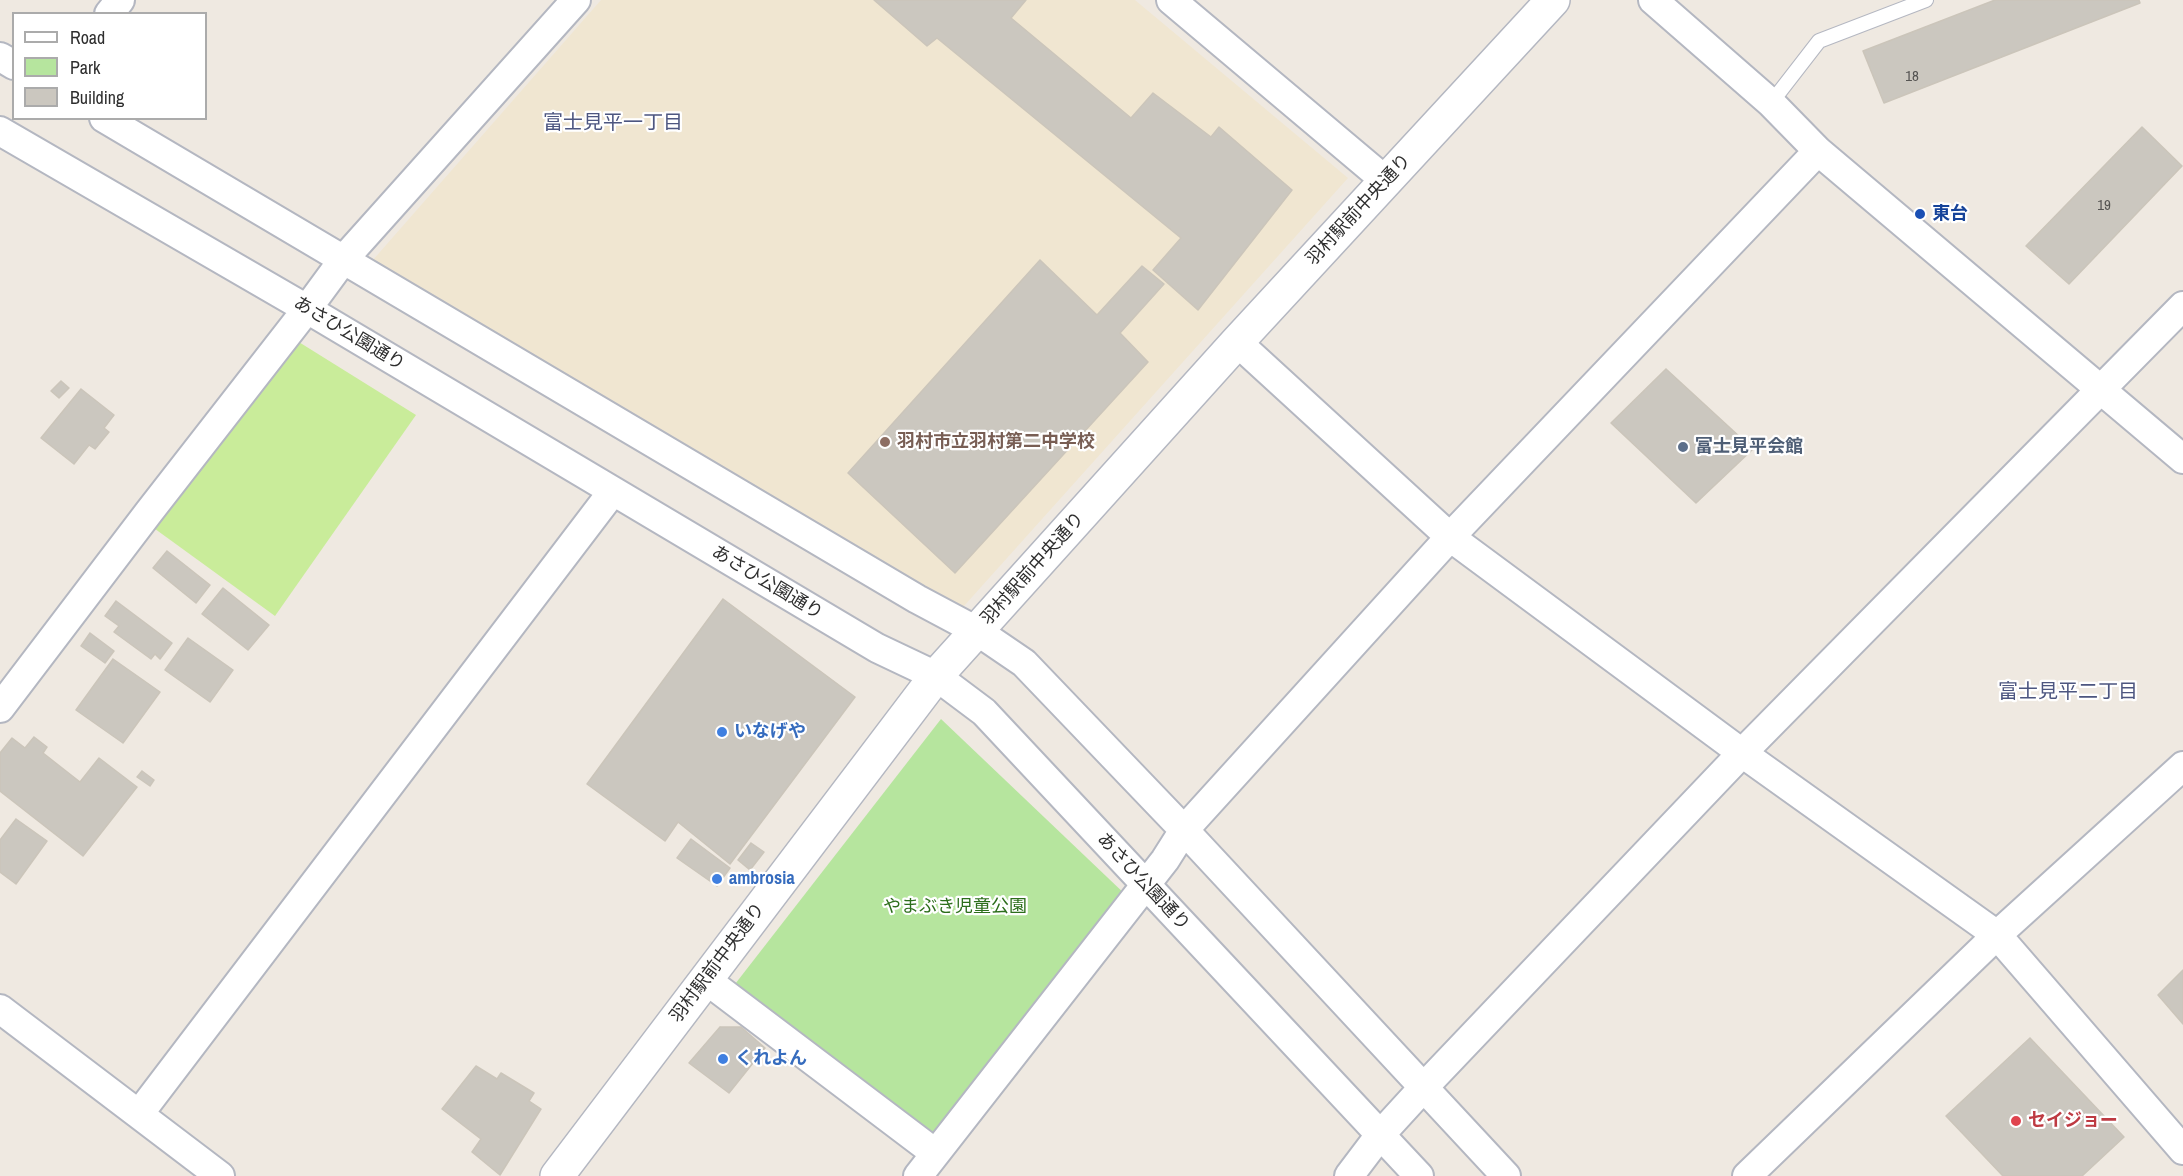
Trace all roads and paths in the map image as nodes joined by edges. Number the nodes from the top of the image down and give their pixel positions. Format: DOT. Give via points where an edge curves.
graph roads {
  1 [pos="120,0"];
  2 [pos="576,0"];
  3 [pos="1171,0"];
  4 [pos="1553,0"];
  5 [pos="1653,0"];
  6 [pos="1926,0"];
  7 [pos="111,12"];
  8 [pos="1771,103"];
  9 [pos="107,120"];
  10 [pos="4,129"];
  11 [pos="1818,151"];
  12 [pos="1386,181"];
  13 [pos="343,260"];
  14 [pos="2183,306"];
  15 [pos="308,309"];
  16 [pos="1237,342"];
  17 [pos="2099,389"];
  18 [pos="2183,459"];
  19 [pos="613,491"];
  20 [pos="1450,537"];
  21 [pos="977,631"];
  22 [pos="936,676"];
  23 [pos="0,708"];
  24 [pos="1742,753"];
  25 [pos="2183,766"];
  26 [pos="1184,830"];
  27 [pos="1146,884"];
  28 [pos="1997,935"];
  29 [pos="705,979"];
  30 [pos="0,1009"];
  31 [pos="1423,1088"];
  32 [pos="139,1114"];
  33 [pos="1380,1135"];
  34 [pos="2183,1150"];
  35 [pos="935,1153"];
  36 [pos="220,1176"];
  37 [pos="557,1176"];
  38 [pos="918,1176"];
  39 [pos="1349,1176"];
  40 [pos="1419,1176"];
  41 [pos="1506,1176"];
  42 [pos="1747,1176"];
  1 -- 7 [label="street"];
  2 -- 13 [label="street"];
  3 -- 12 [label="street"];
  4 -- 12 [label="street, 羽村駅前中央通り"];
  5 -- 8 [label="street"];
  6 -- 8 [label="lane" via="1819,41"];
  8 -- 11 [label="street"];
  9 -- 13 [label="street"];
  10 -- 15 [label="street, あさひ公園通り"];
  11 -- 17 [label="street"];
  11 -- 20 [label="street"];
  12 -- 16 [label="street, 羽村駅前中央通り"];
  13 -- 15 [label="street"];
  13 -- 21 [label="street"];
  14 -- 17 [label="street"];
  15 -- 19 [label="street, あさひ公園通り"];
  15 -- 23 [label="street"];
  16 -- 20 [label="street"];
  16 -- 21 [label="street, 羽村駅前中央通り"];
  17 -- 18 [label="street"];
  17 -- 24 [label="street"];
  19 -- 22 [label="street, あさひ公園通り" via="877,648"];
  19 -- 32 [label="street"];
  20 -- 24 [label="street"];
  20 -- 26 [label="street"];
  21 -- 22 [label="street, 羽村駅前中央通り"];
  21 -- 26 [label="street" via="1024,663"];
  22 -- 27 [label="street, あさひ公園通り" via="984,712"];
  22 -- 29 [label="street, 羽村駅前中央通り"];
  24 -- 28 [label="street"];
  24 -- 31 [label="street"];
  25 -- 28 [label="street"];
  26 -- 27 [label="street"];
  26 -- 31 [label="street"];
  27 -- 33 [label="street, あさひ公園通り"];
  27 -- 35 [label="street"];
  28 -- 34 [label="street"];
  28 -- 42 [label="street"];
  29 -- 35 [label="street"];
  29 -- 37 [label="street, 羽村駅前中央通り"];
  30 -- 32 [label="street"];
  31 -- 33 [label="street"];
  31 -- 41 [label="street"];
  32 -- 36 [label="street"];
  33 -- 39 [label="street"];
  33 -- 40 [label="street, あさひ公園通り"];
  35 -- 38 [label="street"];
}
